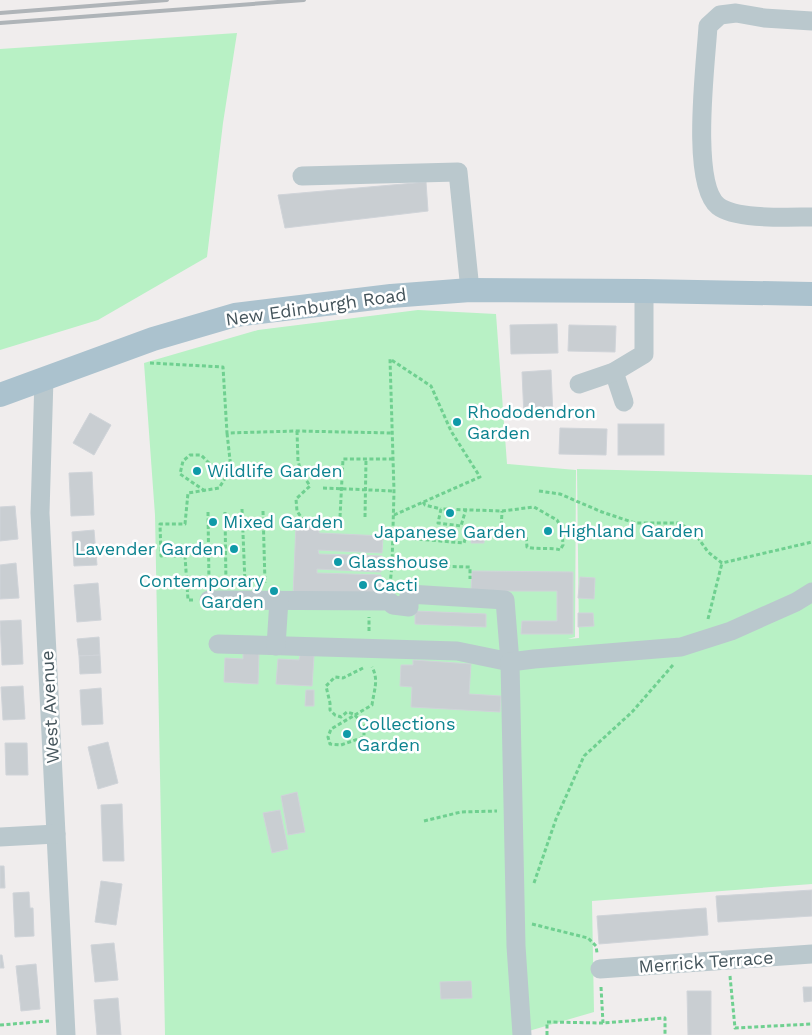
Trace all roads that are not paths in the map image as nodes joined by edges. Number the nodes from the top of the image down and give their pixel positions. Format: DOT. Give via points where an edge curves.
graph roads {
  1 [pos="812,22"];
  2 [pos="302,176"];
  3 [pos="812,217"];
  4 [pos="470,290"];
  5 [pos="644,291"];
  6 [pos="812,294"];
  7 [pos="614,372"];
  8 [pos="44,378"];
  9 [pos="579,384"];
  10 [pos="0,395"];
  11 [pos="624,402"];
  12 [pos="812,592"];
  13 [pos="217,600"];
  14 [pos="272,600"];
  15 [pos="218,644"];
  16 [pos="276,646"];
  17 [pos="510,662"];
  18 [pos="56,834"];
  19 [pos="0,837"];
  20 [pos="812,954"];
  21 [pos="600,969"];
  22 [pos="66,1028"];
  23 [pos="522,1035"];
  1 -- 3 [label="street" via="736,13 720,16 708,26 701,104 706,184 718,205 736,214"];
  2 -- 4 [label="street" via="458,172"];
  4 -- 5 [label="main road, New Edinburgh Road"];
  4 -- 8 [label="main road, New Edinburgh Road" via="235,315 153,339"];
  5 -- 6 [label="main road, New Edinburgh Road"];
  5 -- 7 [label="street" via="644,354"];
  7 -- 9 [label="street"];
  7 -- 11 [label="street"];
  8 -- 10 [label="main road, New Edinburgh Road"];
  8 -- 18 [label="street, West Avenue" via="40,513"];
  12 -- 17 [label="street" via="731,630 680,647"];
  13 -- 14 [label="street"];
  14 -- 16 [label="street"];
  14 -- 17 [label="street" via="389,601 393,605 409,607 409,594 505,600"];
  15 -- 16 [label="street"];
  16 -- 17 [label="street" via="457,651"];
  17 -- 23 [label="street" via="516,946"];
  18 -- 19 [label="street"];
  18 -- 22 [label="street, West Avenue"];
  20 -- 21 [label="street, Merrick Terrace"];
}
